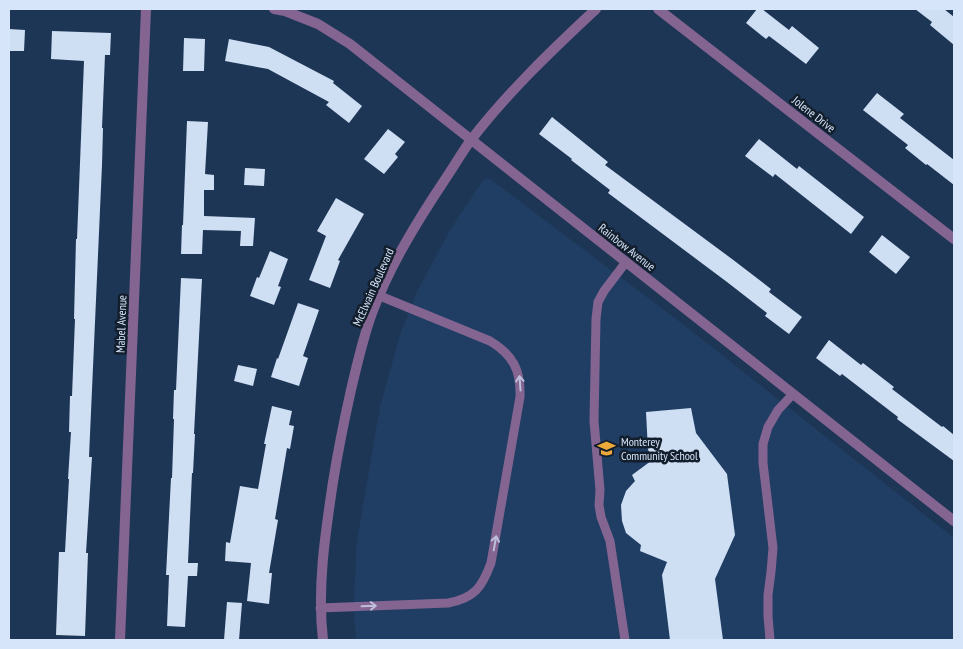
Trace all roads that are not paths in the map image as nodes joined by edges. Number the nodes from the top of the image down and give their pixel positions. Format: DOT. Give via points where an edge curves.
graph roads {
  1 [pos="146,9"];
  2 [pos="274,9"];
  3 [pos="596,9"];
  4 [pos="658,9"];
  5 [pos="471,140"];
  6 [pos="954,239"];
  7 [pos="626,262"];
  8 [pos="380,296"];
  9 [pos="793,394"];
  10 [pos="954,521"];
  11 [pos="320,608"];
  12 [pos="120,640"];
  13 [pos="322,640"];
  14 [pos="625,640"];
  15 [pos="770,640"];
  1 -- 12 [label="street, Mabel Avenue"];
  2 -- 5 [label="street, Rainbow Avenue" via="318,24 350,44"];
  3 -- 5 [label="street, McElwain Boulevard" via="511,94"];
  4 -- 6 [label="street, Jolene Drive"];
  5 -- 7 [label="street, Rainbow Avenue"];
  5 -- 8 [label="street, McElwain Boulevard" via="427,207"];
  7 -- 9 [label="street, Rainbow Avenue"];
  7 -- 14 [label="lane" via="598,302 594,421 599,505 610,541"];
  8 -- 11 [label="street, McElwain Boulevard" via="360,352 338,447 326,526"];
  11 -- 8 [label="lane, one-way" via="462,600 482,583 491,562 520,397 519,374 501,347"];
  9 -- 10 [label="street, Rainbow Avenue"];
  9 -- 15 [label="lane" via="778,410 763,444 773,548 768,595"];
  11 -- 13 [label="street, McElwain Boulevard"];
}
